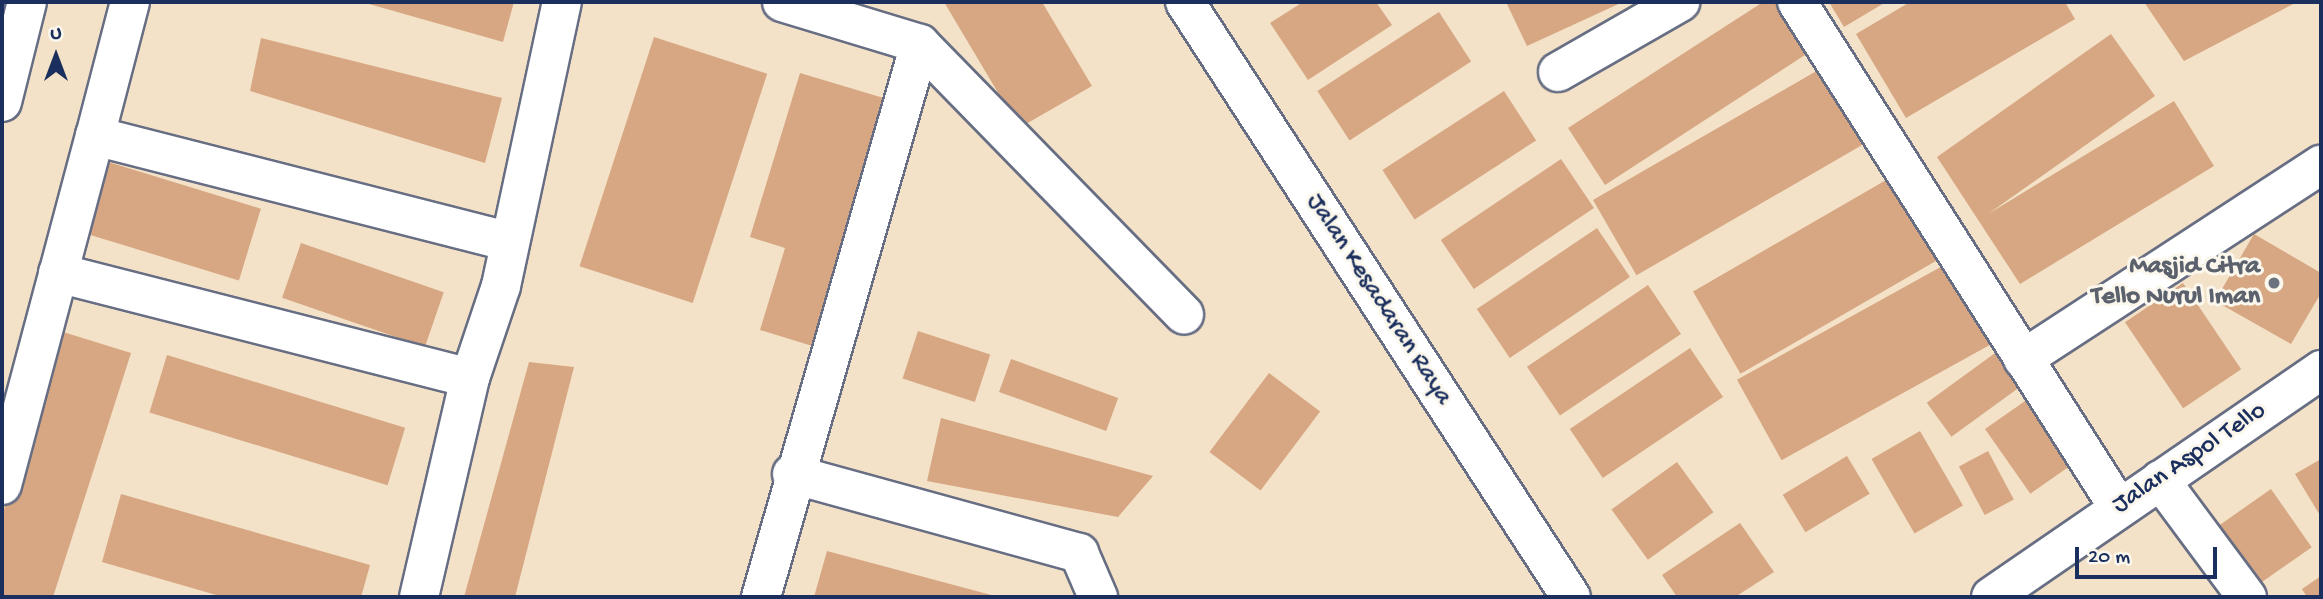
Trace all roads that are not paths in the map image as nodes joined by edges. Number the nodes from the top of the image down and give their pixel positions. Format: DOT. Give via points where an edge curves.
graph roads {
  1 [pos="27,2"];
  2 [pos="130,2"];
  3 [pos="562,2"];
  4 [pos="782,2"];
  5 [pos="1185,2"];
  6 [pos="1680,2"];
  7 [pos="1797,2"];
  8 [pos="920,44"];
  9 [pos="1558,72"];
  10 [pos="2,102"];
  11 [pos="95,136"];
  12 [pos="2321,165"];
  13 [pos="510,242"];
  14 [pos="58,273"];
  15 [pos="1184,315"];
  16 [pos="2023,359"];
  17 [pos="2321,370"];
  18 [pos="470,378"];
  19 [pos="792,474"];
  20 [pos="2160,480"];
  21 [pos="2,485"];
  22 [pos="2119,508"];
  23 [pos="419,597"];
  24 [pos="761,597"];
  25 [pos="1098,597"];
  26 [pos="1571,597"];
  27 [pos="1991,597"];
  28 [pos="2247,597"];
  1 -- 10 [label="street"];
  2 -- 11 [label="street"];
  3 -- 13 [label="street"];
  4 -- 8 [label="street"];
  5 -- 26 [label="street, Jalan Kesadaran Raya"];
  6 -- 9 [label="street"];
  7 -- 16 [label="street"];
  8 -- 15 [label="street"];
  8 -- 19 [label="street"];
  11 -- 13 [label="street"];
  11 -- 14 [label="street"];
  12 -- 16 [label="street"];
  13 -- 18 [label="street"];
  14 -- 18 [label="street"];
  14 -- 21 [label="street"];
  16 -- 22 [label="street"];
  17 -- 20 [label="street, Jalan Aspol Tello"];
  18 -- 23 [label="street"];
  19 -- 24 [label="street"];
  19 -- 25 [label="street" via="1079,553"];
  20 -- 22 [label="street, Jalan Aspol Tello"];
  20 -- 28 [label="street"];
  22 -- 27 [label="street, Jalan Aspol Tello"];
}
